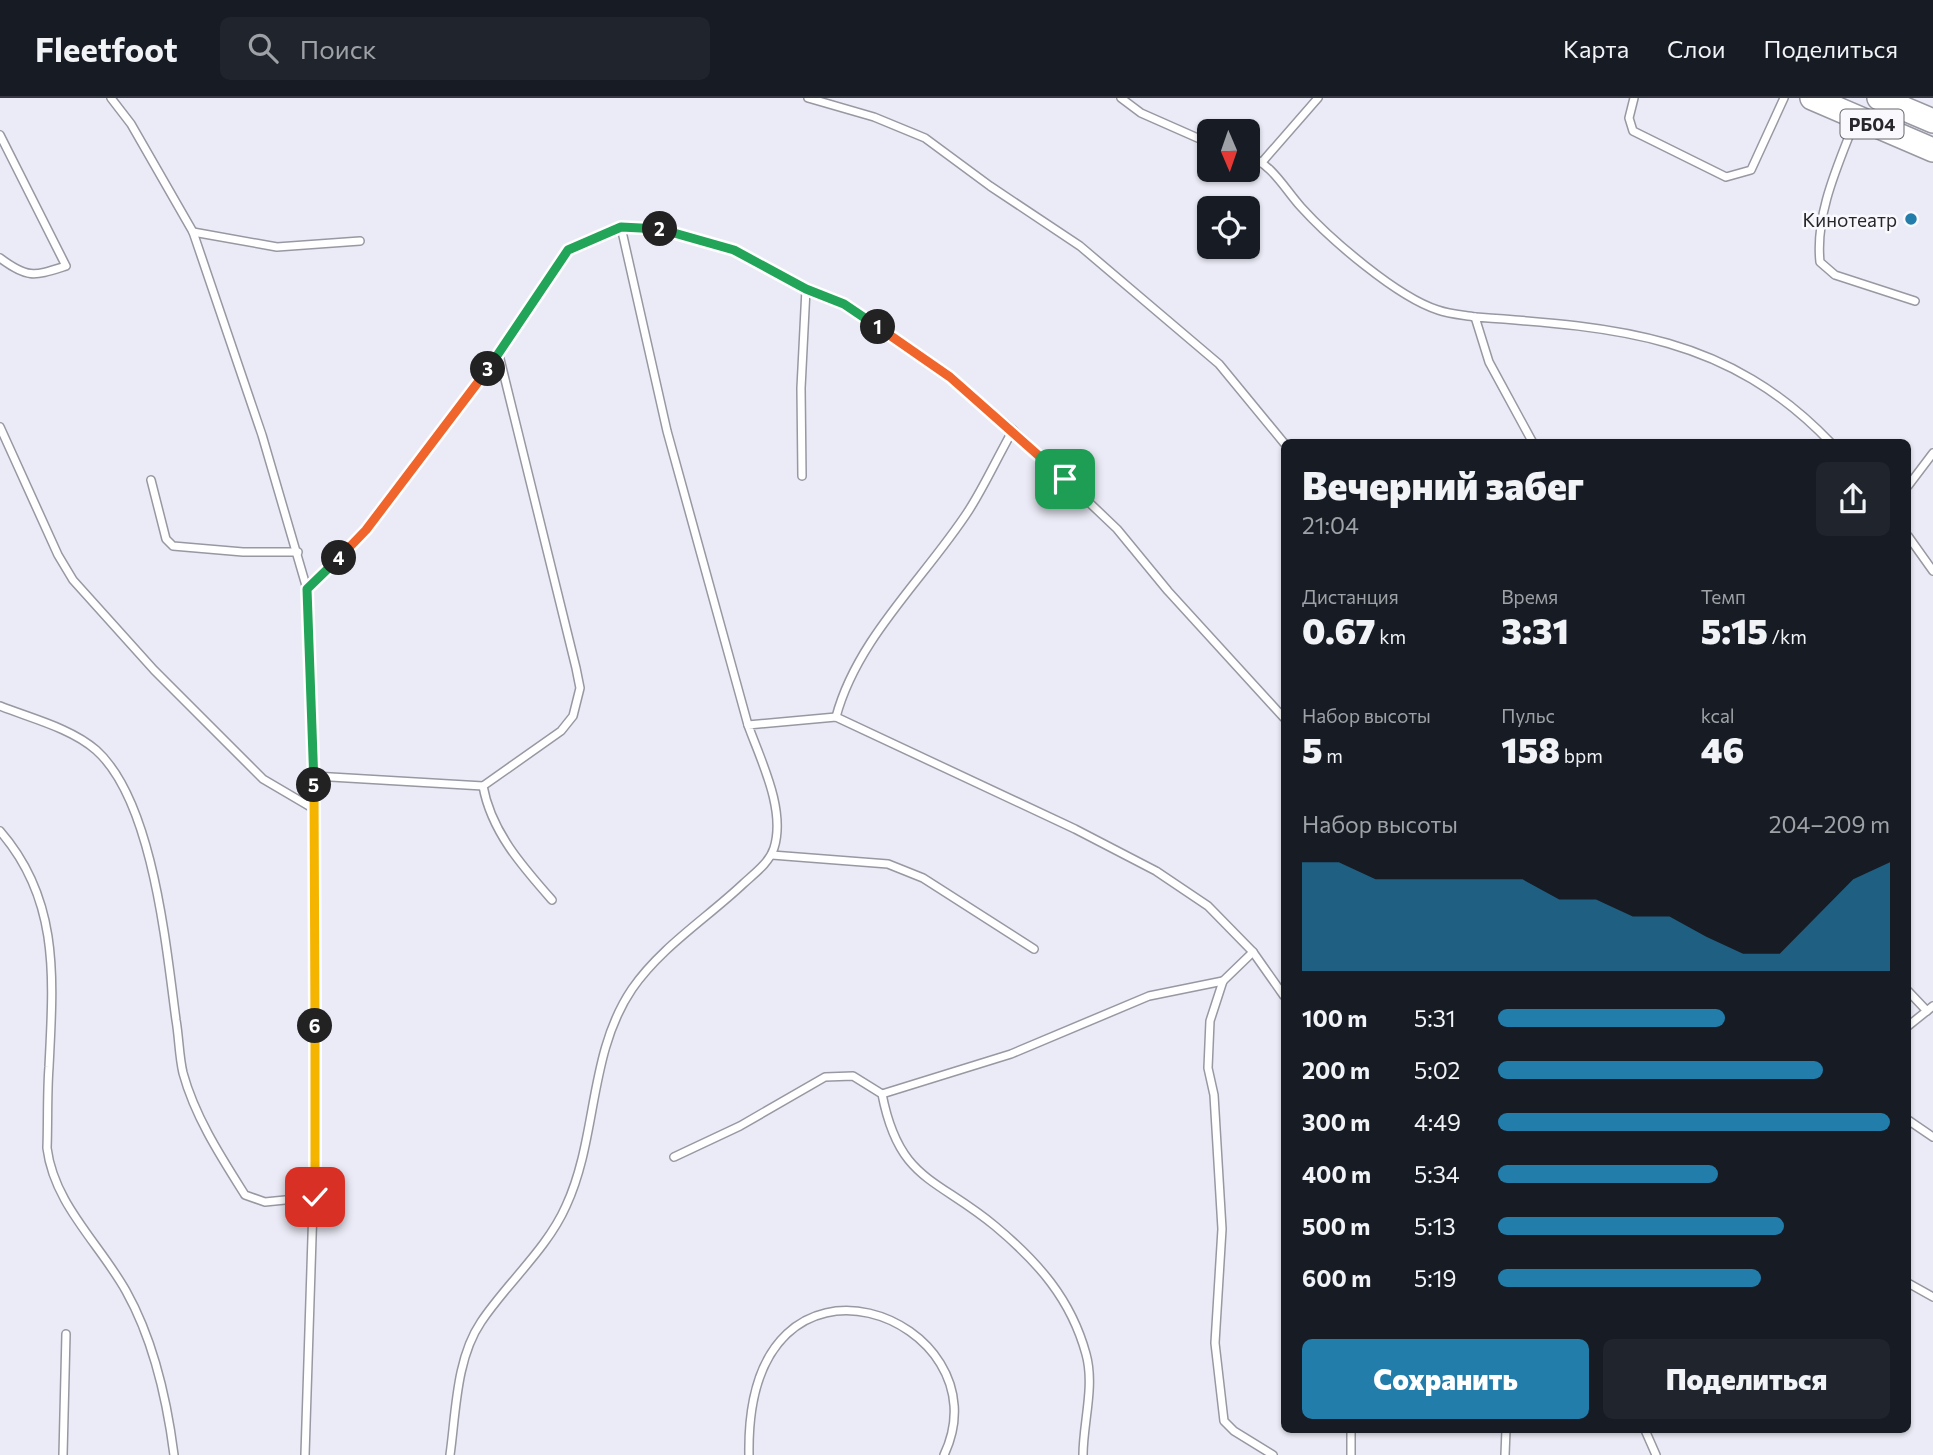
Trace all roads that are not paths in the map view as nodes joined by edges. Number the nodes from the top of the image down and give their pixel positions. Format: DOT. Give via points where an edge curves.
graph roads {
  1 [pos="111,98"];
  2 [pos="808,98"];
  3 [pos="1121,98"];
  4 [pos="1318,98"];
  5 [pos="1634,98"];
  6 [pos="1784,98"];
  7 [pos="1812,98"];
  8 [pos="1880,98"];
  9 [pos="1856,117"];
  10 [pos="1933,121"];
  11 [pos="0,135"];
  12 [pos="1197,138"];
  13 [pos="1933,150"];
  14 [pos="1260,160"];
  15 [pos="1263,161"];
  16 [pos="621,227"];
  17 [pos="194,232"];
  18 [pos="360,241"];
  19 [pos="0,258"];
  20 [pos="806,289"];
  21 [pos="1915,301"];
  22 [pos="1475,317"];
  23 [pos="499,355"];
  24 [pos="0,427"];
  25 [pos="1013,430"];
  26 [pos="1281,439"];
  27 [pos="1531,439"];
  28 [pos="1827,439"];
  29 [pos="1933,453"];
  30 [pos="802,476"];
  31 [pos="151,481"];
  32 [pos="1911,482"];
  33 [pos="1911,540"];
  34 [pos="298,552"];
  35 [pos="1933,571"];
  36 [pos="307,589"];
  37 [pos="0,706"];
  38 [pos="1281,715"];
  39 [pos="836,717"];
  40 [pos="748,726"];
  41 [pos="314,776"];
  42 [pos="483,786"];
  43 [pos="314,809"];
  44 [pos="0,831"];
  45 [pos="772,855"];
  46 [pos="552,900"];
  47 [pos="1034,949"];
  48 [pos="1253,953"];
  49 [pos="1223,981"];
  50 [pos="1281,992"];
  51 [pos="1911,993"];
  52 [pos="1930,1008"];
  53 [pos="1911,1024"];
  54 [pos="882,1094"];
  55 [pos="1911,1122"];
  56 [pos="1933,1137"];
  57 [pos="674,1157"];
  58 [pos="315,1197"];
  59 [pos="1911,1285"];
  60 [pos="1933,1297"];
  61 [pos="66,1334"];
  62 [pos="1351,1433"];
  63 [pos="1506,1433"];
  64 [pos="1646,1433"];
  65 [pos="305,1454"];
  66 [pos="63,1455"];
  67 [pos="174,1455"];
  68 [pos="450,1455"];
  69 [pos="749,1455"];
  70 [pos="944,1455"];
  71 [pos="1083,1455"];
  72 [pos="1273,1455"];
  73 [pos="1351,1455"];
  74 [pos="1505,1455"];
  75 [pos="1656,1455"];
  1 -- 17 [label="lane"];
  2 -- 26 [label="lane" via="925,138 1080,246 1219,364"];
  3 -- 12 [label="lane" via="1141,113"];
  4 -- 15 [label="lane"];
  5 -- 6 [label="lane" via="1629,118 1633,131 1726,177 1751,170"];
  7 -- 9 [label="highway, РБ04"];
  8 -- 10 [label="highway, РБ04"];
  9 -- 13 [label="highway, РБ04"];
  9 -- 21 [label="lane" via="1825,209 1820,262 1835,275"];
  11 -- 19 [label="lane" via="66,266 32,275 18,272"];
  14 -- 15 [label="lane"];
  15 -- 22 [label="lane" via="1312,217 1397,288 1436,310"];
  16 -- 20 [label="lane" via="653,227 734,250"];
  16 -- 23 [label="lane" via="568,250"];
  16 -- 40 [label="lane" via="667,431"];
  17 -- 18 [label="lane" via="277,247"];
  17 -- 34 [label="lane"];
  20 -- 25 [label="lane" via="844,304 907,346"];
  20 -- 30 [label="lane"];
  22 -- 27 [label="lane" via="1489,362"];
  22 -- 28 [label="lane" via="1612,329 1706,356 1783,399"];
  23 -- 36 [label="lane" via="366,530"];
  23 -- 42 [label="lane" via="580,688 573,716 561,731"];
  24 -- 43 [label="lane" via="73,580 154,670 263,779"];
  25 -- 38 [label="lane" via="1117,529"];
  25 -- 39 [label="lane" via="970,508 859,662 843,691"];
  29 -- 32 [label="lane"];
  31 -- 34 [label="lane" via="166,539 173,546"];
  33 -- 35 [label="lane"];
  34 -- 36 [label="lane"];
  36 -- 41 [label="lane"];
  37 -- 58 [label="lane" via="85,741 123,784 157,895 183,1071 196,1111 245,1195 265,1202"];
  39 -- 40 [label="lane"];
  39 -- 48 [label="lane" via="1156,871 1208,906"];
  40 -- 45 [label="lane" via="772,797 777,826"];
  41 -- 42 [label="lane"];
  41 -- 43 [label="lane"];
  42 -- 46 [label="lane" via="490,816"];
  43 -- 58 [label="lane"];
  44 -- 67 [label="lane" via="36,887 51,953 50,1170 62,1197 126,1291 142,1324 166,1404"];
  45 -- 47 [label="lane" via="888,864 923,878"];
  45 -- 68 [label="lane" via="669,947 633,988 619,1012 600,1068 584,1150 566,1208 472,1338 460,1381"];
  48 -- 49 [label="lane"];
  48 -- 50 [label="lane"];
  49 -- 54 [label="lane" via="1149,996 1011,1054"];
  49 -- 72 [label="lane" via="1210,1021 1208,1051 1222,1229 1215,1343 1220,1405 1231,1429"];
  51 -- 52 [label="lane"];
  52 -- 53 [label="lane"];
  54 -- 57 [label="lane" via="853,1076 825,1077 740,1126"];
  54 -- 71 [label="lane" via="895,1141 916,1170 994,1225 1060,1291 1087,1357"];
  55 -- 56 [label="lane"];
  58 -- 65 [label="lane"];
  59 -- 60 [label="lane"];
  61 -- 66 [label="lane"];
  62 -- 73 [label="lane"];
  63 -- 74 [label="lane"];
  64 -- 75 [label="lane"];
  69 -- 70 [label="lane" via="748,1423 757,1383 784,1335 798,1322 855,1310 880,1314 905,1326 937,1359 952,1397 953,1425"];
}
